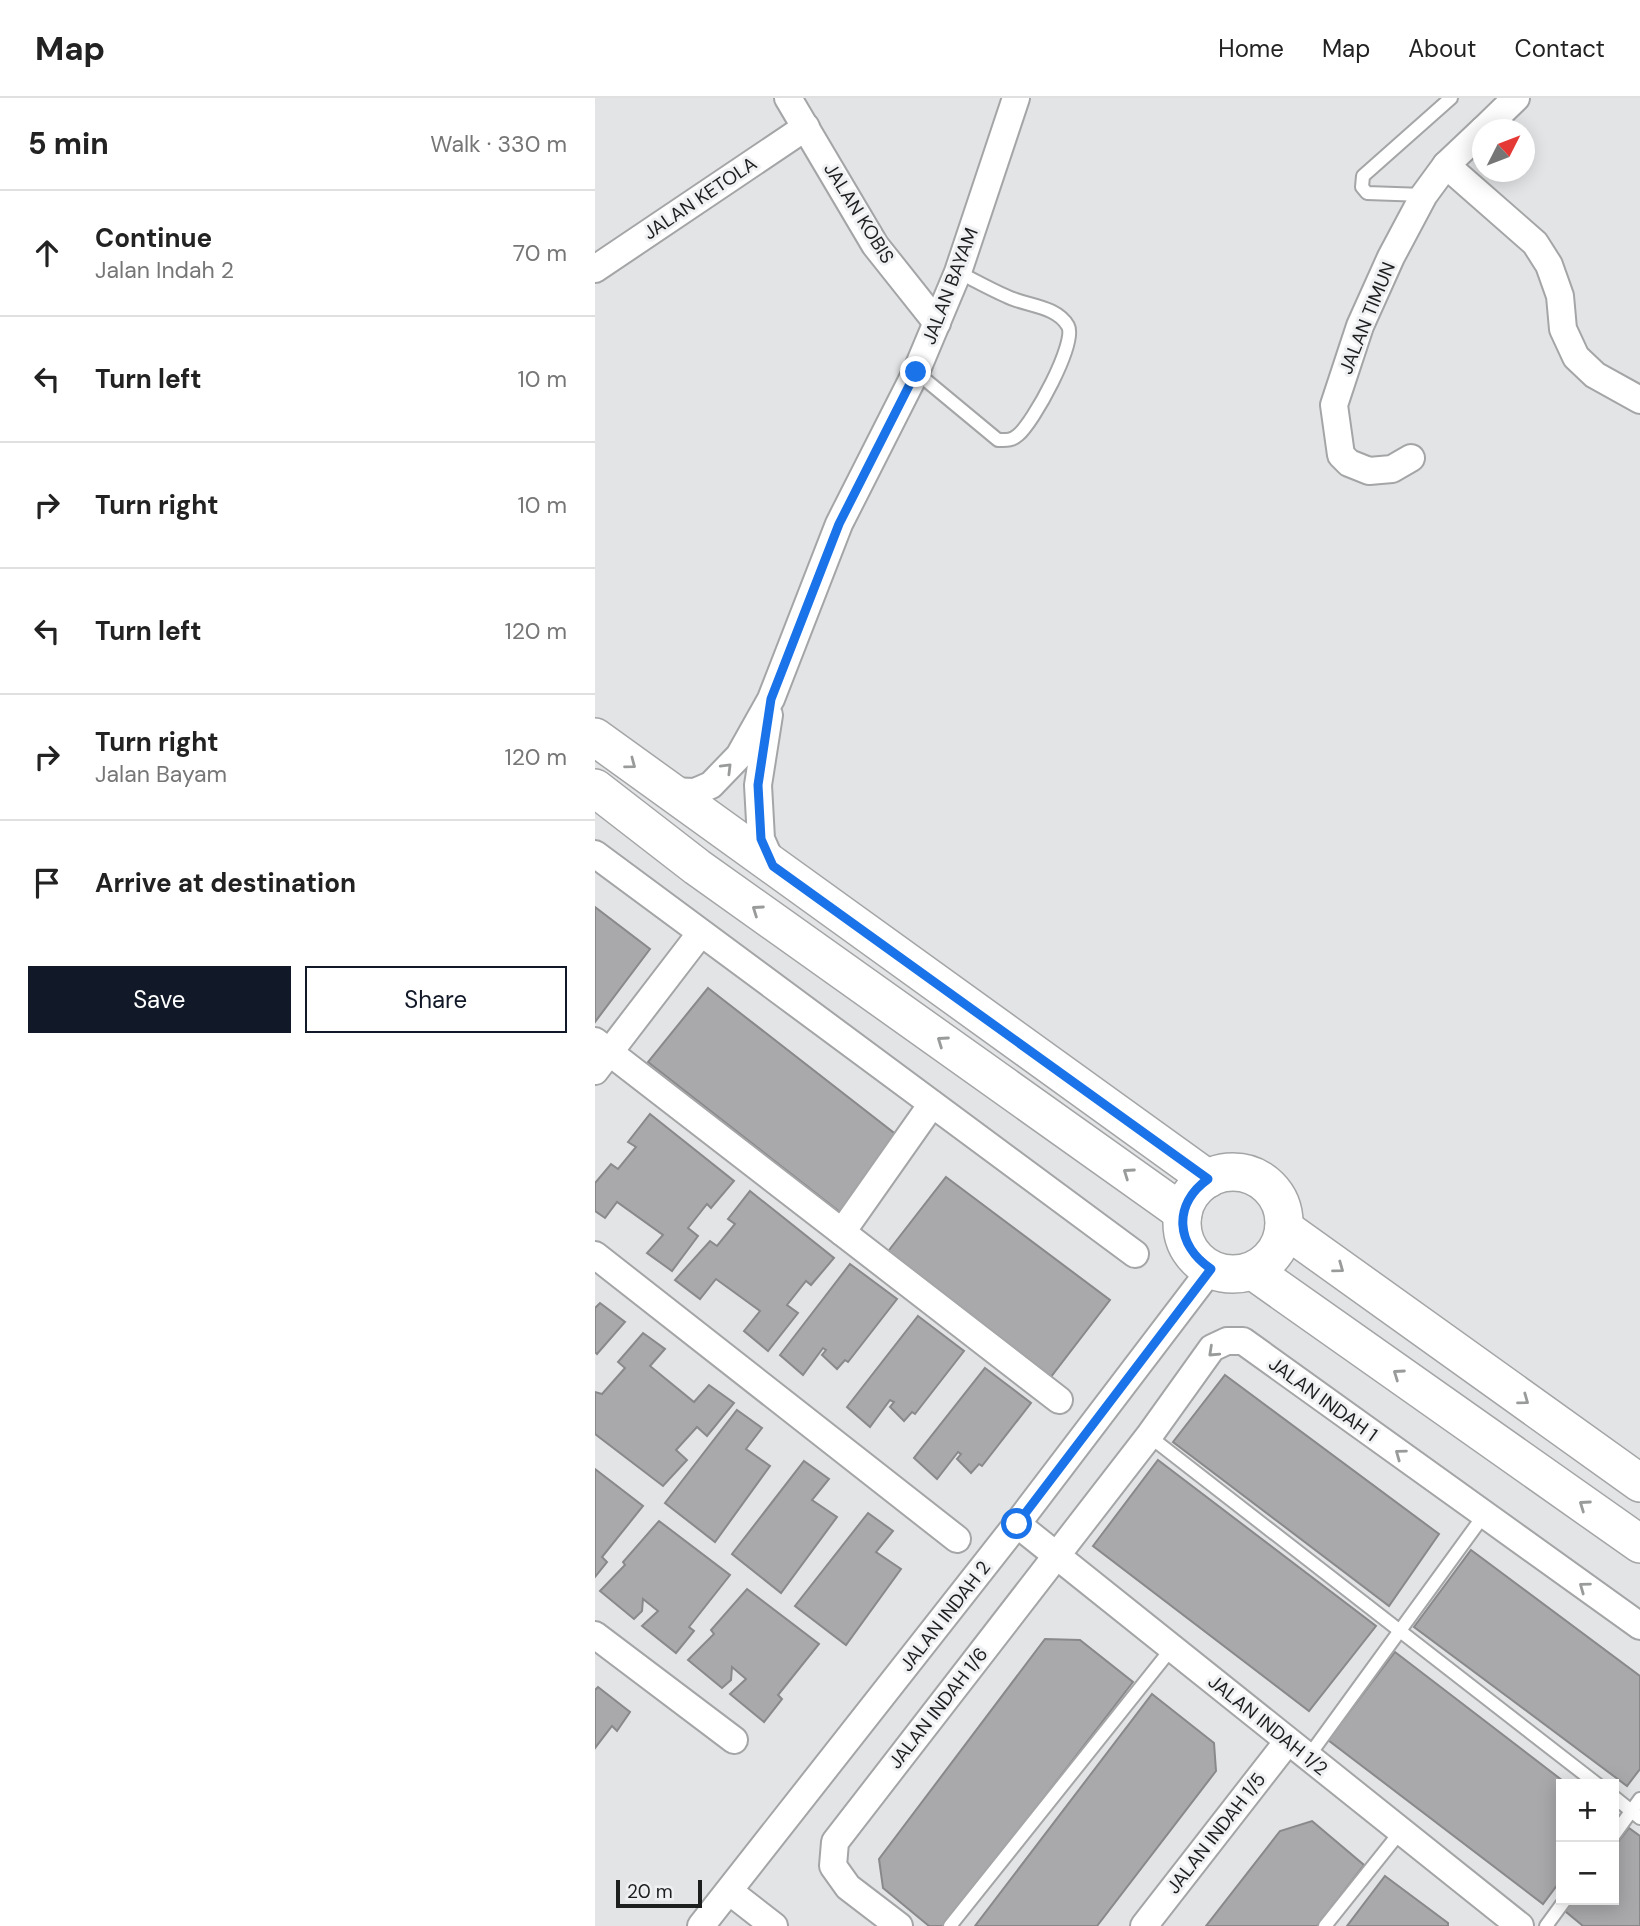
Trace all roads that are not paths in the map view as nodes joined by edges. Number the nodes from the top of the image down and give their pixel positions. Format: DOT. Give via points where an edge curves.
graph roads {
  1 [pos="788,98"];
  2 [pos="1016,98"];
  3 [pos="1451,98"];
  4 [pos="1516,98"];
  5 [pos="1494,119"];
  6 [pos="806,127"];
  7 [pos="1472,140"];
  8 [pos="1446,165"];
  9 [pos="1424,195"];
  10 [pos="595,269"];
  11 [pos="958,272"];
  12 [pos="937,323"];
  13 [pos="916,372"];
  14 [pos="1640,400"];
  15 [pos="1411,458"];
  16 [pos="771,699"];
  17 [pos="595,737"];
  18 [pos="595,788"];
  19 [pos="667,791"];
  20 [pos="595,854"];
  21 [pos="773,866"];
  22 [pos="700,934"];
  23 [pos="600,1055"];
  24 [pos="932,1104"];
  25 [pos="1208,1179"];
  26 [pos="1183,1213"];
  27 [pos="1284,1228"];
  28 [pos="842,1232"];
  29 [pos="1135,1254"];
  30 [pos="595,1255"];
  31 [pos="1211,1269"];
  32 [pos="1253,1271"];
  33 [pos="1059,1400"];
  34 [pos="1149,1436"];
  35 [pos="1640,1483"];
  36 [pos="1484,1515"];
  37 [pos="1017,1524"];
  38 [pos="957,1539"];
  39 [pos="1640,1544"];
  40 [pos="1056,1555"];
  41 [pos="1640,1626"];
  42 [pos="1400,1631"];
  43 [pos="595,1634"];
  44 [pos="1172,1648"];
  45 [pos="734,1740"];
  46 [pos="1288,1741"];
  47 [pos="1308,1757"];
  48 [pos="1591,1779"];
  49 [pos="1640,1800"];
  50 [pos="1619,1801"];
  51 [pos="1636,1814"];
  52 [pos="1619,1830"];
  53 [pos="1401,1831"];
  54 [pos="729,1891"];
  55 [pos="1561,1905"];
  56 [pos="1515,1925"];
  57 [pos="701,1926"];
  58 [pos="774,1926"];
  59 [pos="899,1926"];
  60 [pos="950,1926"];
  61 [pos="1144,1926"];
  62 [pos="1325,1926"];
  63 [pos="1545,1926"];
  1 -- 6 [label="street, JALAN KOBIS"];
  2 -- 11 [label="street, JALAN BAYAM"];
  3 -- 9 [label="lane" via="1363,176 1367,193"];
  4 -- 5 [label="street, JALAN TIMUN"];
  6 -- 10 [label="street, JALAN KETOLA"];
  6 -- 12 [label="street, JALAN KOBIS" via="875,245"];
  7 -- 8 [label="street, JALAN TIMUN"];
  8 -- 9 [label="street, JALAN TIMUN"];
  8 -- 14 [label="street" via="1535,243 1549,265 1560,296 1563,329 1576,357 1595,375"];
  9 -- 15 [label="street, JALAN TIMUN" via="1360,327 1334,405 1341,455 1349,463 1369,471 1392,469"];
  11 -- 12 [label="street, JALAN BAYAM"];
  11 -- 13 [label="lane" via="1063,320 1070,343 1061,366 1027,425 1009,441 998,440"];
  12 -- 13 [label="street, JALAN BAYAM"];
  13 -- 16 [label="street, JALAN BAYAM" via="839,524"];
  19 -- 16 [label="street, JALAN BAYAM, one-way" via="695,792 711,785 739,756"];
  16 -- 21 [label="street, JALAN BAYAM" via="758,785 761,839"];
  17 -- 19 [label="street, one-way"];
  26 -- 18 [label="street, one-way" via="697,867"];
  19 -- 21 [label="street"];
  20 -- 22 [label="street"];
  21 -- 25 [label="street"];
  22 -- 23 [label="street"];
  22 -- 24 [label="street"];
  23 -- 28 [label="street"];
  24 -- 28 [label="street"];
  24 -- 29 [label="street"];
  25 -- 26 [label="street" via="1188,1199"];
  25 -- 27 [label="street" via="1226,1173 1261,1180 1274,1193"];
  26 -- 31 [label="street" via="1182,1230 1188,1246"];
  27 -- 32 [label="street" via="1274,1253"];
  27 -- 35 [label="street, one-way"];
  28 -- 33 [label="street"];
  30 -- 38 [label="street"];
  31 -- 32 [label="street" via="1232,1274"];
  31 -- 37 [label="street, JALAN INDAH 2"];
  39 -- 32 [label="street, one-way"];
  36 -- 34 [label="street, JALAN INDAH 1, one-way" via="1243,1341 1227,1341 1212,1348"];
  34 -- 40 [label="street, JALAN INDAH 1"];
  34 -- 42 [label="lane"];
  41 -- 36 [label="street, JALAN INDAH 1, one-way"];
  36 -- 42 [label="lane"];
  37 -- 40 [label="street, JALAN INDAH 1/2"];
  37 -- 54 [label="street, JALAN INDAH 2"];
  40 -- 44 [label="street, JALAN INDAH 1/2"];
  40 -- 59 [label="street, JALAN INDAH 1/6" via="835,1842 833,1866 848,1886"];
  42 -- 47 [label="lane"];
  42 -- 48 [label="lane"];
  43 -- 45 [label="street"];
  44 -- 46 [label="street, JALAN INDAH 1/2"];
  44 -- 60 [label="lane"];
  46 -- 47 [label="street, JALAN INDAH 1/2"];
  46 -- 61 [label="street, JALAN INDAH 1/5"];
  47 -- 53 [label="street, JALAN INDAH 1/2"];
  49 -- 51 [label="lane"];
  50 -- 51 [label="lane"];
  51 -- 52 [label="lane"];
  53 -- 56 [label="street, JALAN INDAH 1/2"];
  53 -- 62 [label="lane"];
  54 -- 57 [label="street, JALAN INDAH 2"];
  54 -- 58 [label="street"];
  55 -- 63 [label="lane"];
}
